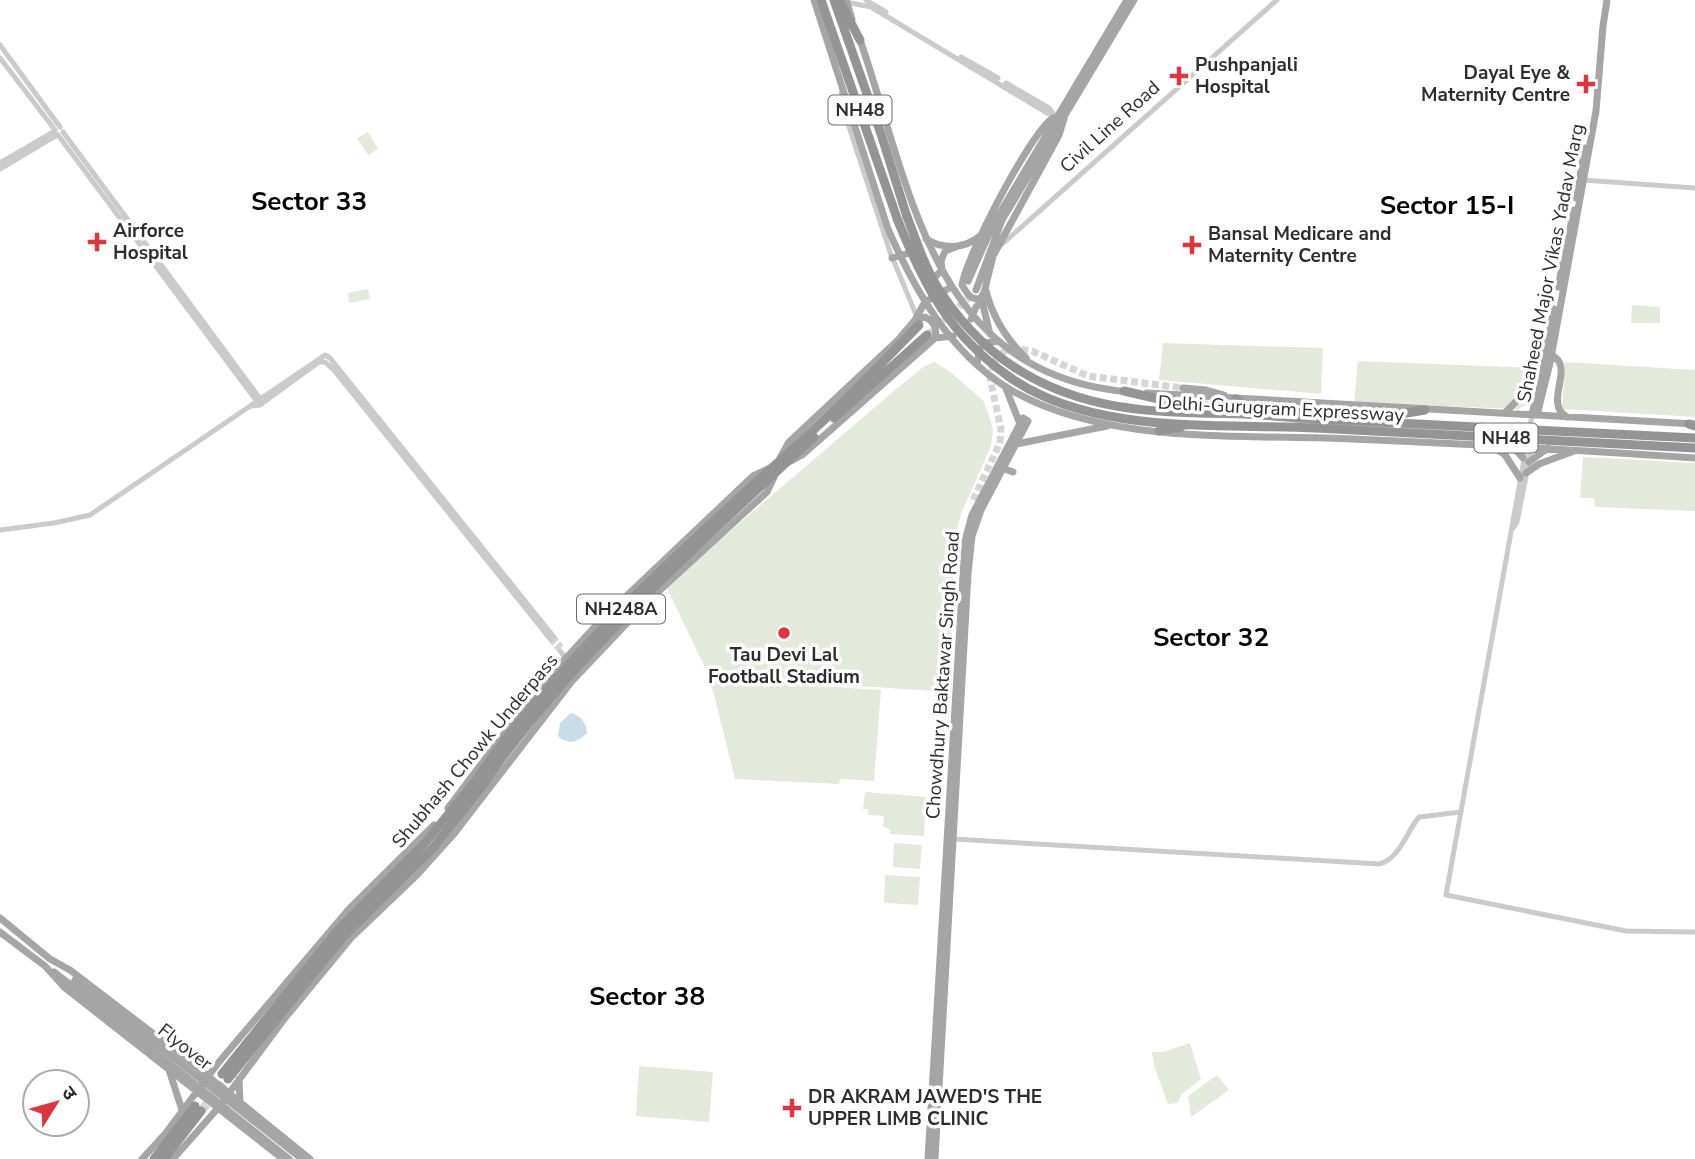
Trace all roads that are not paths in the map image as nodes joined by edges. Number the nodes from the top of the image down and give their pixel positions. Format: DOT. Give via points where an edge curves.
graph roads {
  1 [pos="812,0"];
  2 [pos="821,0"];
  3 [pos="841,0"];
  4 [pos="866,0"];
  5 [pos="1126,0"];
  6 [pos="1134,0"];
  7 [pos="1277,0"];
  8 [pos="1605,0"];
  9 [pos="860,40"];
  10 [pos="0,45"];
  11 [pos="0,58"];
  12 [pos="1056,117"];
  13 [pos="58,132"];
  14 [pos="0,163"];
  15 [pos="0,169"];
  16 [pos="1582,180"];
  17 [pos="1695,188"];
  18 [pos="902,219"];
  19 [pos="983,233"];
  20 [pos="926,239"];
  21 [pos="961,245"];
  22 [pos="930,247"];
  23 [pos="995,251"];
  24 [pos="896,257"];
  25 [pos="942,270"];
  26 [pos="968,281"];
  27 [pos="916,285"];
  28 [pos="951,287"];
  29 [pos="982,292"];
  30 [pos="925,302"];
  31 [pos="972,316"];
  32 [pos="917,321"];
  33 [pos="990,334"];
  34 [pos="931,336"];
  35 [pos="950,337"];
  36 [pos="998,341"];
  37 [pos="1551,355"];
  38 [pos="977,364"];
  39 [pos="1036,366"];
  40 [pos="1541,374"];
  41 [pos="1005,386"];
  42 [pos="1183,388"];
  43 [pos="1124,391"];
  44 [pos="1236,399"];
  45 [pos="260,402"];
  46 [pos="1538,402"];
  47 [pos="1425,410"];
  48 [pos="1233,414"];
  49 [pos="1505,414"];
  50 [pos="1521,414"];
  51 [pos="1257,415"];
  52 [pos="1290,415"];
  53 [pos="1535,415"];
  54 [pos="1556,416"];
  55 [pos="1567,417"];
  56 [pos="1317,423"];
  57 [pos="1020,424"];
  58 [pos="1693,425"];
  59 [pos="1111,426"];
  60 [pos="1189,426"];
  61 [pos="1159,431"];
  62 [pos="1695,438"];
  63 [pos="1016,444"];
  64 [pos="1492,445"];
  65 [pos="1512,446"];
  66 [pos="1529,447"];
  67 [pos="1548,448"];
  68 [pos="1695,448"];
  69 [pos="1577,450"];
  70 [pos="1695,458"];
  71 [pos="1526,460"];
  72 [pos="778,466"];
  73 [pos="1002,468"];
  74 [pos="1013,472"];
  75 [pos="1523,476"];
  76 [pos="973,500"];
  77 [pos="0,530"];
  78 [pos="965,541"];
  79 [pos="553,638"];
  80 [pos="482,761"];
  81 [pos="499,775"];
  82 [pos="1461,812"];
  83 [pos="953,839"];
  84 [pos="0,918"];
  85 [pos="0,932"];
  86 [pos="1695,932"];
  87 [pos="47,962"];
  88 [pos="73,983"];
  89 [pos="193,1065"];
  90 [pos="169,1069"];
  91 [pos="200,1070"];
  92 [pos="221,1074"];
  93 [pos="208,1077"];
  94 [pos="183,1079"];
  95 [pos="240,1079"];
  96 [pos="198,1091"];
  97 [pos="229,1093"];
  98 [pos="242,1105"];
  99 [pos="218,1108"];
  100 [pos="182,1110"];
  101 [pos="201,1110"];
  102 [pos="232,1118"];
  103 [pos="142,1159"];
  104 [pos="154,1159"];
  105 [pos="164,1159"];
  106 [pos="173,1159"];
  107 [pos="283,1159"];
  108 [pos="289,1159"];
  109 [pos="302,1159"];
  110 [pos="310,1159"];
  111 [pos="928,1159"];
  112 [pos="935,1159"];
  1 -- 24 [label="main road"];
  2 -- 18 [label="highway, Delhi-Gurugram Expressway / NH48"];
  3 -- 9 [label="highway"];
  3 -- 12 [label="street" via="871,7"];
  3 -- 18 [label="highway, Delhi-Gurugram Expressway / NH48"];
  4 -- 12 [label="street" via="1049,108"];
  5 -- 12 [label="main road"];
  6 -- 12 [label="main road"];
  7 -- 23 [label="street, Civil Line Road"];
  8 -- 16 [label="main road, Shaheed Major Vikas Yadav Marg"];
  9 -- 20 [label="main road"];
  10 -- 13 [label="street"];
  11 -- 13 [label="street"];
  12 -- 19 [label="main road" via="1027,152"];
  12 -- 23 [label="main road" via="1059,135"];
  12 -- 26 [label="main road" via="995,221"];
  12 -- 29 [label="main road" via="1002,220"];
  13 -- 14 [label="street"];
  13 -- 15 [label="street"];
  13 -- 45 [label="street"];
  16 -- 17 [label="street"];
  16 -- 37 [label="main road, Shaheed Major Vikas Yadav Marg"];
  16 -- 40 [label="main road, Shaheed Major Vikas Yadav Marg"];
  18 -- 48 [label="highway, Delhi-Gurugram Expressway / NH48, bridge" via="948,302 982,340 1034,380 1094,403"];
  18 -- 60 [label="highway, Delhi-Gurugram Expressway / NH48, bridge" via="917,268 940,308 973,347 1008,376 1037,393 1091,412"];
  19 -- 21 [label="main road"];
  19 -- 29 [label="main road" via="962,285 974,299 980,299"];
  20 -- 21 [label="main road" via="945,247"];
  20 -- 22 [label="main road"];
  21 -- 25 [label="main road" via="945,251"];
  22 -- 24 [label="main road"];
  22 -- 25 [label="main road"];
  23 -- 29 [label="main road"];
  24 -- 27 [label="main road"];
  24 -- 32 [label="street"];
  25 -- 27 [label="main road" via="928,284"];
  25 -- 28 [label="main road"];
  27 -- 30 [label="main road"];
  28 -- 30 [label="main road"];
  28 -- 31 [label="main road"];
  29 -- 31 [label="main road"];
  29 -- 33 [label="main road"];
  29 -- 39 [label="main road" via="1001,330"];
  30 -- 32 [label="main road"];
  30 -- 35 [label="main road"];
  31 -- 33 [label="main road"];
  31 -- 35 [label="main road" via="964,330"];
  32 -- 34 [label="main road" via="925,317 932,321 936,330"];
  32 -- 72 [label="highway, NH248A"];
  33 -- 36 [label="main road"];
  34 -- 35 [label="main road"];
  34 -- 72 [label="highway, NH248A" via="891,365"];
  35 -- 38 [label="main road"];
  36 -- 38 [label="main road" via="980,348"];
  36 -- 39 [label="main road"];
  37 -- 46 [label="main road, Shaheed Major Vikas Yadav Marg"];
  37 -- 55 [label="main road" via="1561,364 1558,405"];
  38 -- 41 [label="main road"];
  39 -- 43 [label="main road" via="1066,379"];
  40 -- 46 [label="main road, Shaheed Major Vikas Yadav Marg"];
  40 -- 49 [label="main road"];
  41 -- 57 [label="main road"];
  41 -- 59 [label="main road" via="1066,416"];
  42 -- 44 [label="main road"];
  43 -- 44 [label="main road"];
  43 -- 48 [label="highway"];
  44 -- 47 [label="main road"];
  44 -- 51 [label="highway"];
  45 -- 77 [label="street" via="225,421 90,515"];
  45 -- 79 [label="street" via="322,355 330,358"];
  46 -- 50 [label="main road"];
  46 -- 53 [label="main road, Shaheed Major Vikas Yadav Marg"];
  46 -- 54 [label="main road"];
  47 -- 49 [label="main road"];
  47 -- 52 [label="highway"];
  48 -- 51 [label="highway, Delhi-Gurugram Expressway / NH48"];
  49 -- 50 [label="main road"];
  50 -- 53 [label="main road"];
  51 -- 52 [label="highway, Delhi-Gurugram Expressway / NH48"];
  52 -- 56 [label="highway, Delhi-Gurugram Expressway / NH48"];
  53 -- 54 [label="main road"];
  53 -- 66 [label="street, Shaheed Major Vikas Yadav Marg"];
  54 -- 55 [label="main road"];
  55 -- 58 [label="main road"];
  56 -- 60 [label="highway, Delhi-Gurugram Expressway / NH48"];
  56 -- 62 [label="highway, Delhi-Gurugram Expressway / NH48, bridge"];
  56 -- 68 [label="highway, Delhi-Gurugram Expressway / NH48, bridge"];
  57 -- 63 [label="main road, Chowdhury Baktawar Singh Road" via="1023,418 1028,421"];
  57 -- 78 [label="main road, Chowdhury Baktawar Singh Road" via="972,515"];
  59 -- 61 [label="main road"];
  59 -- 63 [label="main road"];
  60 -- 61 [label="highway"];
  61 -- 64 [label="main road"];
  63 -- 73 [label="main road, Chowdhury Baktawar Singh Road"];
  64 -- 65 [label="main road"];
  64 -- 75 [label="main road"];
  65 -- 66 [label="main road"];
  65 -- 71 [label="main road"];
  66 -- 67 [label="main road"];
  66 -- 71 [label="street, Shaheed Major Vikas Yadav Marg"];
  67 -- 69 [label="main road"];
  67 -- 71 [label="main road"];
  69 -- 70 [label="main road"];
  69 -- 75 [label="main road" via="1539,464"];
  71 -- 75 [label="street, Shaheed Major Vikas Yadav Marg"];
  72 -- 80 [label="main road" via="752,476 564,653"];
  72 -- 81 [label="main road" via="767,492 647,602 572,681"];
  72 -- 92 [label="highway, Shubhash Chowk Underpass / NH248A, bridge" via="631,598 571,662 479,783 337,930"];
  73 -- 74 [label="main road"];
  73 -- 83 [label="main road, Chowdhury Baktawar Singh Road" via="972,536"];
  75 -- 82 [label="street, Shaheed Major Vikas Yadav Marg"];
  76 -- 78 [label="main road" via="962,529"];
  78 -- 111 [label="main road, Chowdhury Baktawar Singh Road"];
  80 -- 81 [label="main road"];
  80 -- 92 [label="main road" via="435,825 349,909"];
  81 -- 95 [label="main road" via="424,867 351,938"];
  82 -- 83 [label="street" via="1419,817 1394,855 1380,864"];
  82 -- 86 [label="street, Shaheed Major Vikas Yadav Marg" via="1446,895 1626,930"];
  83 -- 112 [label="main road, Chowdhury Baktawar Singh Road"];
  84 -- 87 [label="main road"];
  85 -- 87 [label="main road"];
  87 -- 88 [label="main road, Flyover"];
  87 -- 89 [label="main road" via="70,970"];
  87 -- 90 [label="main road" via="64,987"];
  88 -- 108 [label="main road, Flyover, bridge"];
  88 -- 109 [label="main road, Flyover, bridge"];
  89 -- 91 [label="main road"];
  89 -- 94 [label="main road" via="193,1076"];
  90 -- 94 [label="main road"];
  90 -- 100 [label="main road"];
  91 -- 92 [label="main road"];
  91 -- 93 [label="main road"];
  92 -- 93 [label="main road"];
  92 -- 95 [label="main road" via="231,1083"];
  93 -- 96 [label="main road"];
  93 -- 97 [label="main road"];
  94 -- 96 [label="main road"];
  95 -- 97 [label="main road"];
  95 -- 98 [label="main road"];
  96 -- 99 [label="main road"];
  96 -- 101 [label="main road"];
  97 -- 98 [label="main road"];
  97 -- 99 [label="main road"];
  98 -- 102 [label="main road" via="232,1110"];
  98 -- 110 [label="main road"];
  99 -- 101 [label="main road"];
  99 -- 102 [label="main road"];
  100 -- 101 [label="main road"];
  100 -- 103 [label="main road"];
  101 -- 102 [label="main road"];
  101 -- 104 [label="highway"];
  101 -- 105 [label="highway"];
  101 -- 106 [label="main road"];
  102 -- 107 [label="main road"];
}
